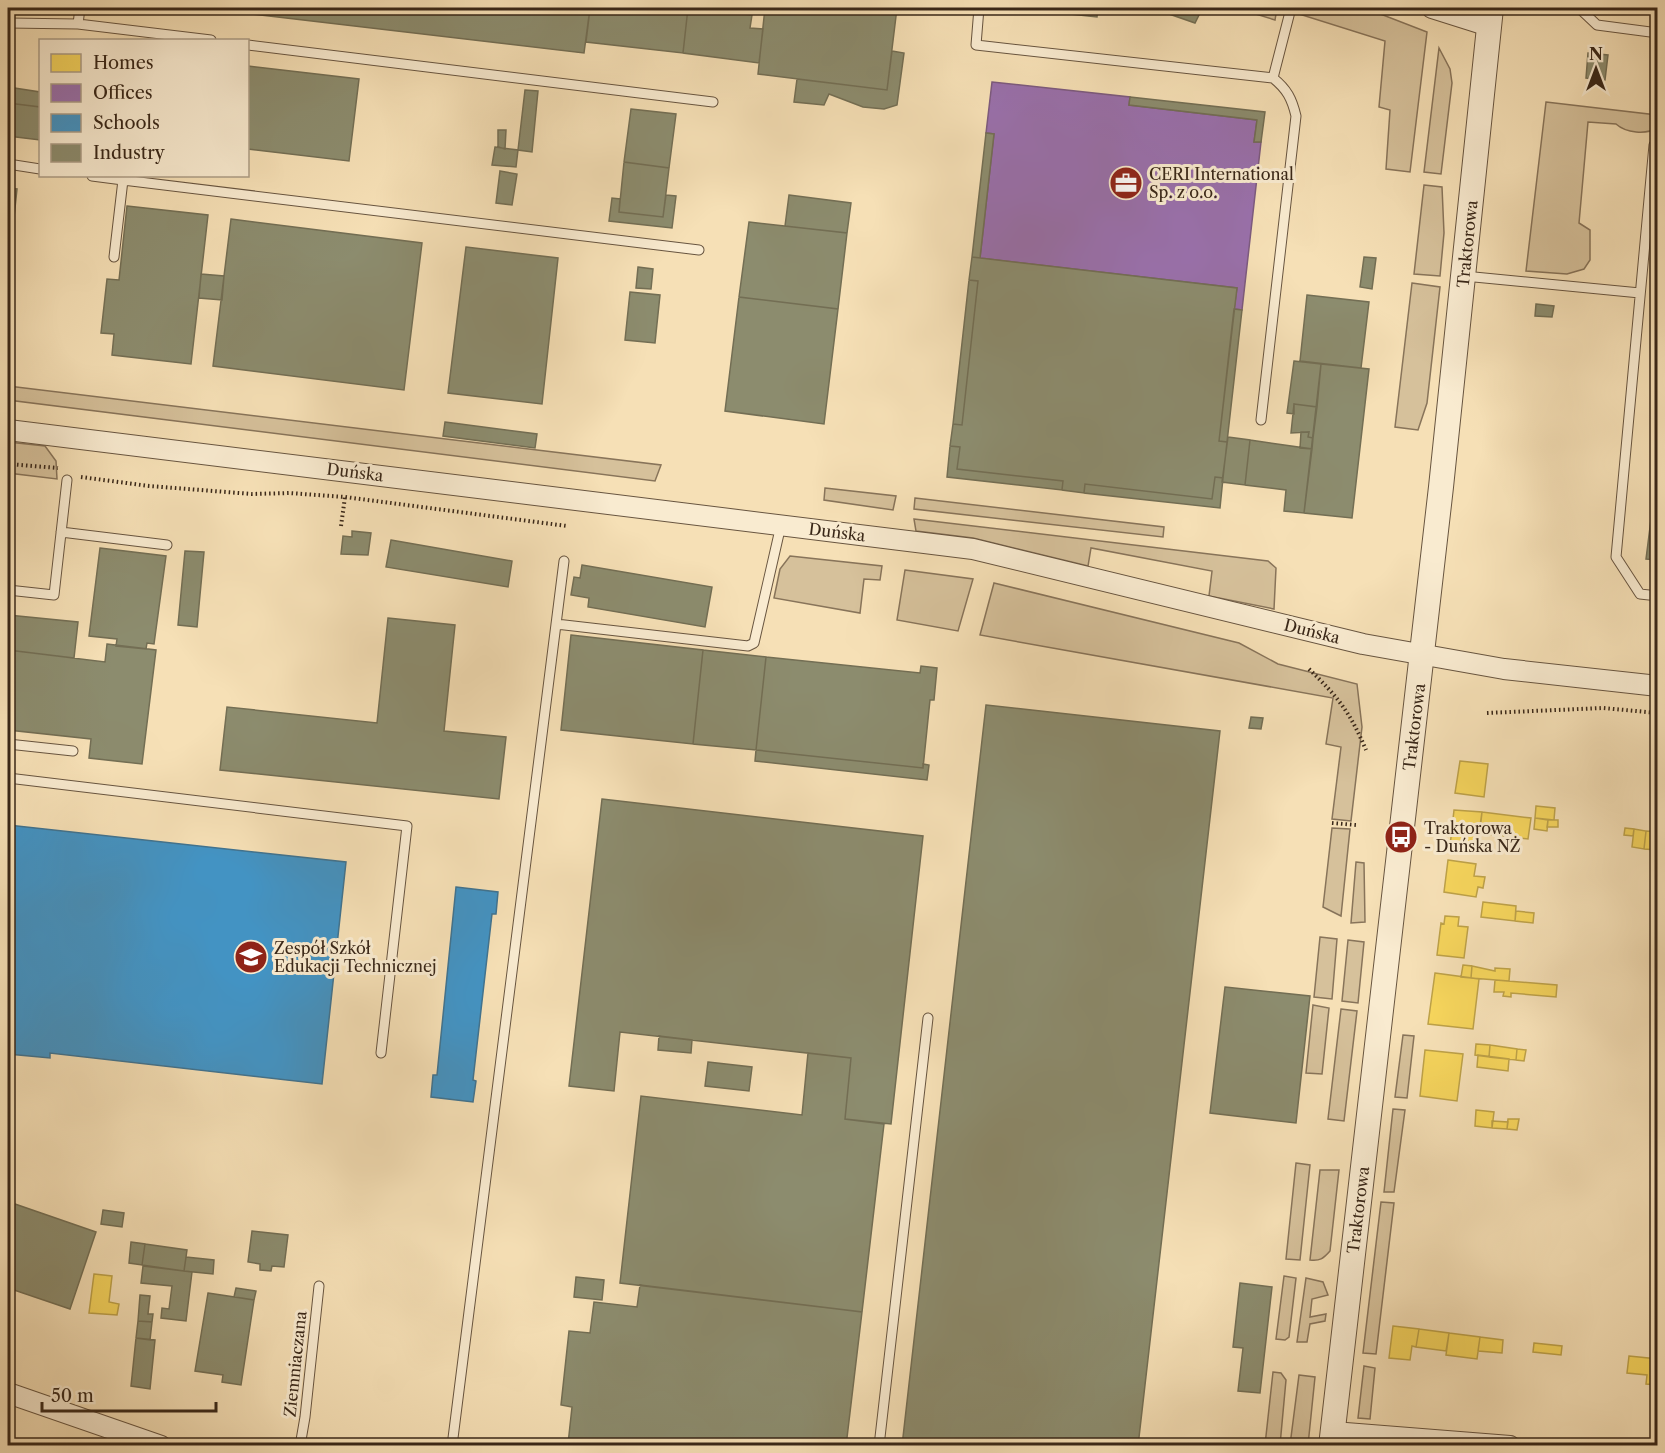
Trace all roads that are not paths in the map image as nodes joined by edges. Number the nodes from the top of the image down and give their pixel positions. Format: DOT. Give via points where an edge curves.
graph roads {
  1 [pos="80,8"];
  2 [pos="979,8"];
  3 [pos="1291,8"];
  4 [pos="1432,8"];
  5 [pos="1579,8"];
  6 [pos="1490,17"];
  7 [pos="8,23"];
  8 [pos="78,24"];
  9 [pos="1658,33"];
  10 [pos="203,39"];
  11 [pos="249,45"];
  12 [pos="1273,78"];
  13 [pos="713,102"];
  14 [pos="1654,145"];
  15 [pos="8,164"];
  16 [pos="39,169"];
  17 [pos="100,177"];
  18 [pos="123,180"];
  19 [pos="699,250"];
  20 [pos="114,257"];
  21 [pos="1464,276"];
  22 [pos="1640,293"];
  23 [pos="1261,420"];
  24 [pos="8,430"];
  25 [pos="70,477"];
  26 [pos="781,525"];
  27 [pos="61,532"];
  28 [pos="167,545"];
  29 [pos="564,561"];
  30 [pos="8,590"];
  31 [pos="1658,596"];
  32 [pos="556,624"];
  33 [pos="1422,655"];
  34 [pos="1658,686"];
  35 [pos="8,744"];
  36 [pos="73,751"];
  37 [pos="8,778"];
  38 [pos="928,1018"];
  39 [pos="381,1053"];
  40 [pos="319,1286"];
  41 [pos="8,1394"];
  42 [pos="1332,1439"];
  43 [pos="161,1446"];
  44 [pos="300,1446"];
  45 [pos="452,1446"];
  46 [pos="879,1446"];
  47 [pos="1510,1446"];
  1 -- 8 [label="lane"];
  2 -- 12 [label="lane" via="976,45"];
  3 -- 12 [label="lane"];
  4 -- 6 [label="street"];
  5 -- 9 [label="lane" via="1597,25"];
  6 -- 21 [label="street, Traktorowa"];
  7 -- 8 [label="lane"];
  8 -- 10 [label="lane"];
  11 -- 13 [label="lane"];
  12 -- 23 [label="lane" via="1293,100 1296,116"];
  14 -- 22 [label="lane"];
  15 -- 16 [label="lane"];
  17 -- 18 [label="lane"];
  18 -- 19 [label="lane"];
  18 -- 20 [label="lane"];
  21 -- 22 [label="lane"];
  21 -- 33 [label="street, Traktorowa"];
  22 -- 31 [label="lane" via="1616,557 1640,594"];
  24 -- 26 [label="street, Duńska"];
  25 -- 27 [label="lane"];
  26 -- 32 [label="lane" via="754,643 748,646"];
  26 -- 33 [label="street, Duńska" via="994,553"];
  27 -- 28 [label="lane"];
  27 -- 30 [label="lane" via="54,595"];
  29 -- 32 [label="lane"];
  32 -- 45 [label="lane"];
  33 -- 34 [label="street, Duńska" via="1504,669"];
  33 -- 42 [label="street, Traktorowa"];
  35 -- 36 [label="lane"];
  37 -- 39 [label="lane" via="406,826"];
  38 -- 46 [label="lane"];
  40 -- 44 [label="lane, Ziemniaczana"];
  41 -- 43 [label="street"];
  42 -- 47 [label="street"];
}
